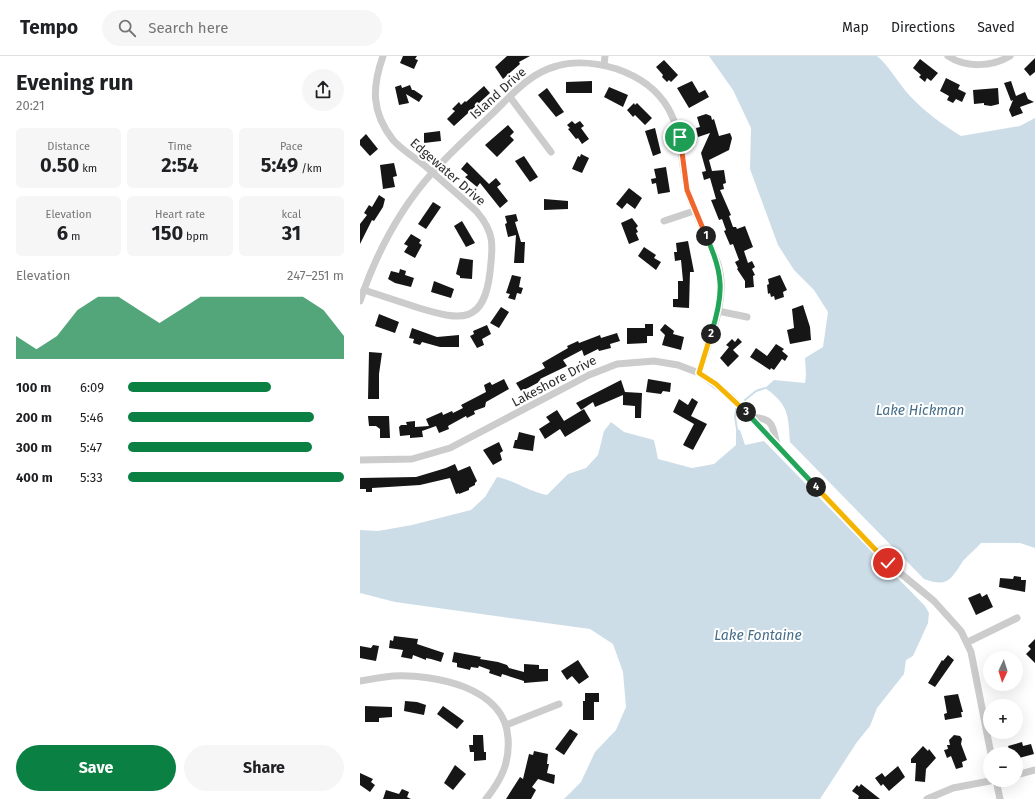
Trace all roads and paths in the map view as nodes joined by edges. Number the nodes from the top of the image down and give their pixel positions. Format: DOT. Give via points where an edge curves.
graph roads {
  1 [pos="383,56"];
  2 [pos="605,56"];
  3 [pos="948,56"];
  4 [pos="1010,56"];
  5 [pos="581,59"];
  6 [pos="604,65"];
  7 [pos="510,97"];
  8 [pos="552,152"];
  9 [pos="432,173"];
  10 [pos="694,211"];
  11 [pos="664,221"];
  12 [pos="364,290"];
  13 [pos="360,301"];
  14 [pos="718,311"];
  15 [pos="747,317"];
  16 [pos="699,373"];
  17 [pos="750,417"];
  18 [pos="777,445"];
  19 [pos="360,460"];
  20 [pos="1017,618"];
  21 [pos="968,642"];
  22 [pos="360,681"];
  23 [pos="559,704"];
  24 [pos="506,725"];
  25 [pos="990,747"];
  26 [pos="1035,770"];
  27 [pos="1023,773"];
  28 [pos="983,782"];
  29 [pos="997,787"];
  30 [pos="486,799"];
  31 [pos="927,799"];
  32 [pos="1000,799"];
  1 -- 9 [label="street, Edgewater Drive" via="375,82 378,113 394,140"];
  2 -- 6 [label="street"];
  3 -- 4 [label="street" via="959,62 975,64 994,62"];
  5 -- 6 [label="street, Island Drive"];
  5 -- 7 [label="street, Island Drive" via="544,71 528,80"];
  6 -- 10 [label="street, Island Drive" via="623,71 646,84 667,106 678,129 687,190"];
  7 -- 8 [label="street"];
  7 -- 9 [label="street, Island Drive"];
  9 -- 12 [label="street, Island Drive" via="408,203 385,239"];
  9 -- 12 [label="street, Edgewater Drive" via="478,212 489,229 493,244 488,290 482,302 471,312 452,317"];
  10 -- 11 [label="street"];
  10 -- 14 [label="street, Island Drive" via="719,270 721,284"];
  12 -- 13 [label="street, Island Drive"];
  14 -- 15 [label="street"];
  14 -- 16 [label="street, Island Drive"];
  16 -- 17 [label="street, Lakeshore Drive" via="725,392"];
  16 -- 19 [label="street, Lakeshore Drive" via="678,365 654,361 617,364 588,375 450,448 412,459"];
  17 -- 18 [label="street, Lakeshore Drive"];
  17 -- 18 [label="street, Lakeshore Drive" via="766,418 771,423"];
  18 -- 21 [label="street, Lakeshore Drive" via="888,563 949,616"];
  20 -- 21 [label="street"];
  21 -- 25 [label="street, Lakeshore Drive"];
  22 -- 24 [label="street" via="387,676 411,676 466,687 487,699"];
  23 -- 24 [label="street"];
  24 -- 30 [label="street" via="509,749 506,766"];
  26 -- 27 [label="street"];
  28 -- 31 [label="street" via="953,788"];
  29 -- 32 [label="street"];
}
